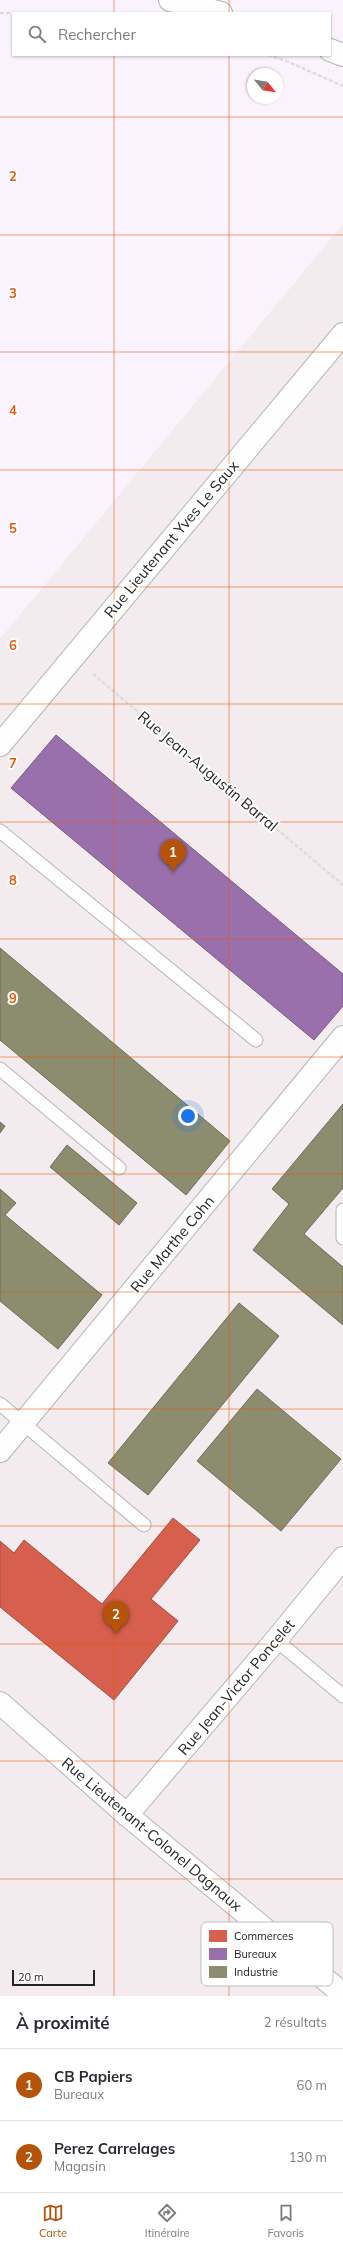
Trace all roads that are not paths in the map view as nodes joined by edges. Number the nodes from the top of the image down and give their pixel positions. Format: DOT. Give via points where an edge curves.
graph roads {
  1 [pos="170,0"];
  2 [pos="217,12"];
  3 [pos="331,50"];
  4 [pos="343,55"];
  5 [pos="343,334"];
  6 [pos="0,745"];
  7 [pos="0,831"];
  8 [pos="343,1037"];
  9 [pos="256,1040"];
  10 [pos="0,1069"];
  11 [pos="119,1168"];
  12 [pos="343,1210"];
  13 [pos="343,1238"];
  14 [pos="0,1404"];
  15 [pos="23,1423"];
  16 [pos="0,1451"];
  17 [pos="144,1525"];
  18 [pos="343,1558"];
  19 [pos="276,1640"];
  20 [pos="343,1696"];
  21 [pos="0,1703"];
  22 [pos="127,1815"];
  23 [pos="256,1922"];
  24 [pos="333,1986"];
  25 [pos="343,1994"];
  1 -- 2 [label="street"];
  3 -- 4 [label="street"];
  5 -- 6 [label="street, Rue Lieutenant Yves Le Saux"];
  7 -- 9 [label="lane"];
  8 -- 15 [label="street, Rue Marthe Cohn"];
  10 -- 11 [label="lane"];
  12 -- 13 [label="lane"];
  14 -- 15 [label="lane"];
  15 -- 16 [label="street, Rue Marthe Cohn"];
  15 -- 17 [label="lane"];
  18 -- 19 [label="street, Rue Jean-Victor Poncelet"];
  19 -- 20 [label="lane"];
  19 -- 22 [label="street, Rue Jean-Victor Poncelet"];
  21 -- 22 [label="street, Rue Lieutenant-Colonel Dagnaux"];
  22 -- 23 [label="street, Rue Lieutenant-Colonel Dagnaux"];
  24 -- 25 [label="street, Rue Lieutenant-Colonel Dagnaux"];
}
